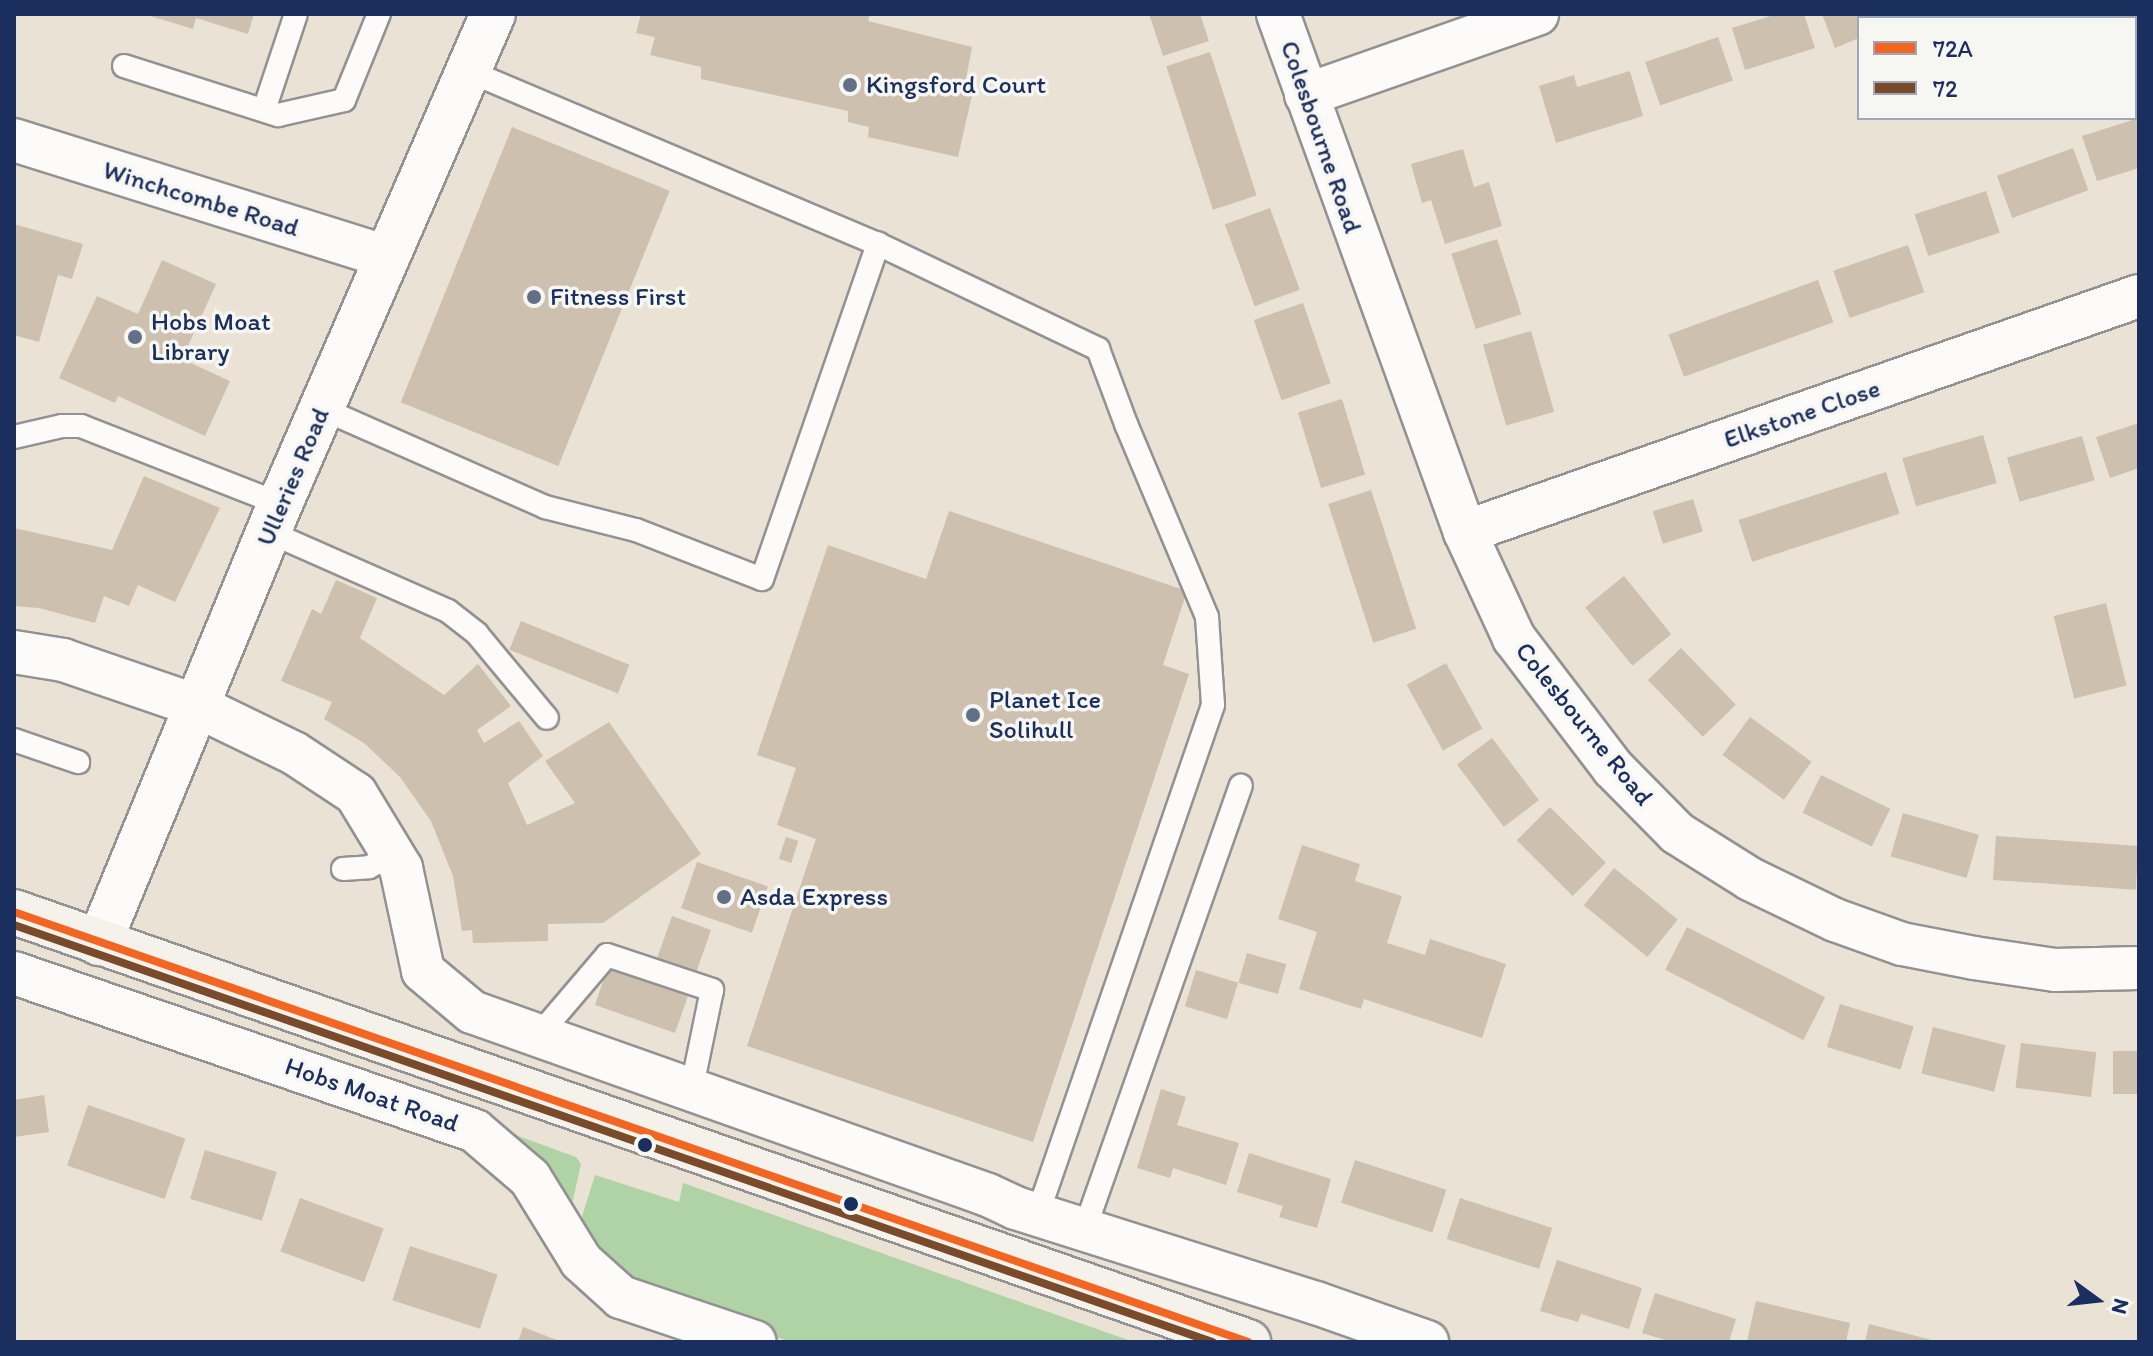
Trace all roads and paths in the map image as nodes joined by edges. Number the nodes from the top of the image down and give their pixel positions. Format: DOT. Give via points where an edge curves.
graph roads {
  1 [pos="296,14"];
  2 [pos="379,14"];
  3 [pos="493,14"];
  4 [pos="1278,14"];
  5 [pos="1537,14"];
  6 [pos="124,66"];
  7 [pos="468,71"];
  8 [pos="1306,95"];
  9 [pos="264,110"];
  10 [pos="14,140"];
  11 [pos="878,244"];
  12 [pos="388,257"];
  13 [pos="2139,296"];
  14 [pos="323,409"];
  15 [pos="14,437"];
  16 [pos="274,518"];
  17 [pos="1465,532"];
  18 [pos="14,652"];
  19 [pos="197,706"];
  20 [pos="547,718"];
  21 [pos="14,740"];
  22 [pos="78,762"];
  23 [pos="1241,786"];
  24 [pos="393,855"];
  25 [pos="343,869"];
  26 [pos="14,912"];
  27 [pos="99,943"];
  28 [pos="2139,968"];
  29 [pos="14,973"];
  30 [pos="534,1034"];
  31 [pos="513,1086"];
  32 [pos="687,1090"];
  33 [pos="663,1137"];
  34 [pos="1027,1210"];
  35 [pos="1085,1228"];
  36 [pos="1000,1253"];
  37 [pos="755,1342"];
  38 [pos="1248,1342"];
  39 [pos="1427,1342"];
  1 -- 9 [label="lane"];
  2 -- 9 [label="lane" via="344,100 278,115"];
  3 -- 7 [label="street, Ulleries Road"];
  4 -- 8 [label="street, Colesbourne Road"];
  5 -- 8 [label="street"];
  6 -- 9 [label="lane"];
  7 -- 11 [label="lane"];
  7 -- 12 [label="street, Ulleries Road"];
  8 -- 17 [label="street, Colesbourne Road"];
  10 -- 12 [label="street, Winchcombe Road"];
  11 -- 14 [label="lane" via="762,579 636,530 545,507"];
  11 -- 34 [label="lane" via="1098,349 1207,617 1213,705"];
  12 -- 14 [label="street, Ulleries Road"];
  13 -- 17 [label="street, Elkstone Close"];
  14 -- 16 [label="street, Ulleries Road"];
  15 -- 16 [label="lane" via="81,426"];
  16 -- 19 [label="street, Ulleries Road"];
  16 -- 20 [label="lane" via="448,611 477,634"];
  17 -- 28 [label="street, Colesbourne Road" via="1514,638 1613,768 1677,833 1750,879 1835,920 1902,944 2055,970"];
  18 -- 19 [label="street" via="63,660"];
  19 -- 24 [label="street" via="294,753 356,794"];
  19 -- 27 [label="street, Ulleries Road"];
  21 -- 22 [label="lane"];
  23 -- 35 [label="lane"];
  24 -- 25 [label="lane" via="369,867"];
  24 -- 30 [label="street" via="401,868 423,971 472,1012"];
  26 -- 27 [label="main road, Hobs Moat Road"];
  27 -- 31 [label="main road, Hobs Moat Road"];
  29 -- 37 [label="street, Hobs Moat Road" via="475,1131 530,1178 581,1261 621,1297"];
  30 -- 31 [label="street"];
  30 -- 32 [label="street"];
  30 -- 32 [label="lane" via="607,955 712,990"];
  31 -- 33 [label="main road, Hobs Moat Road"];
  32 -- 33 [label="street"];
  32 -- 34 [label="street"];
  33 -- 36 [label="main road, Hobs Moat Road"];
  34 -- 35 [label="street"];
  34 -- 36 [label="street"];
  35 -- 39 [label="street"];
  36 -- 38 [label="main road, Hobs Moat Road"];
}
